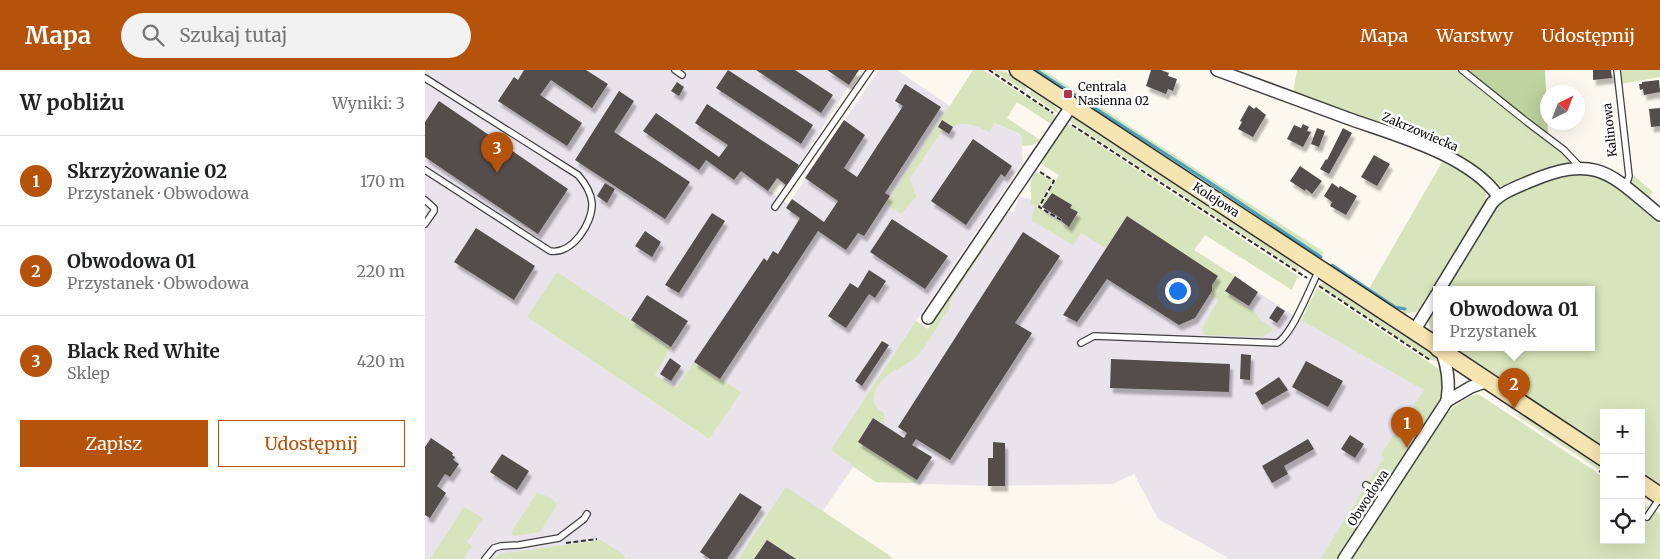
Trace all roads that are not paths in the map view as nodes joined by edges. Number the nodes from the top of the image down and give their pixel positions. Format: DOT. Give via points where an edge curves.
graph roads {
  1 [pos="675,70"];
  2 [pos="870,70"];
  3 [pos="1018,70"];
  4 [pos="1217,70"];
  5 [pos="1462,70"];
  6 [pos="1617,70"];
  7 [pos="682,75"];
  8 [pos="425,78"];
  9 [pos="1067,112"];
  10 [pos="1580,167"];
  11 [pos="425,170"];
  12 [pos="1626,186"];
  13 [pos="1498,196"];
  14 [pos="425,200"];
  15 [pos="775,207"];
  16 [pos="1660,215"];
  17 [pos="425,224"];
  18 [pos="1316,276"];
  19 [pos="1441,286"];
  20 [pos="1433,300"];
  21 [pos="928,318"];
  22 [pos="1414,331"];
  23 [pos="1081,343"];
  24 [pos="1433,344"];
  25 [pos="1440,351"];
  26 [pos="1443,351"];
  27 [pos="1488,381"];
  28 [pos="1447,401"];
  29 [pos="1600,464"];
  30 [pos="1366,485"];
  31 [pos="1645,486"];
  32 [pos="1385,497"];
  33 [pos="1660,497"];
  34 [pos="587,514"];
  35 [pos="1647,517"];
  36 [pos="485,559"];
  37 [pos="1344,559"];
  1 -- 7 [label="lane"];
  2 -- 15 [label="lane"];
  3 -- 9 [label="street, Kolejowa"];
  4 -- 13 [label="street, Zakrzowiecka" via="1431,149 1476,174"];
  5 -- 10 [label="lane" via="1564,150"];
  6 -- 12 [label="lane, Kalinowa" via="1629,176"];
  8 -- 11 [label="lane" via="578,175 591,197 590,216 572,244 563,250 550,251"];
  9 -- 18 [label="street, Kolejowa"];
  9 -- 21 [label="street"];
  10 -- 12 [label="street, Kalinowa" via="1604,172"];
  10 -- 13 [label="street, Kalinowa" via="1540,177"];
  12 -- 16 [label="street, Kalinowa"];
  13 -- 19 [label="street"];
  14 -- 17 [label="lane" via="434,211"];
  18 -- 22 [label="street, Kolejowa"];
  18 -- 23 [label="lane" via="1296,317 1277,343 1094,336"];
  20 -- 22 [label="street"];
  22 -- 24 [label="street, Kolejowa"];
  25 -- 28 [label="street, Obwodowa" via="1448,372"];
  26 -- 27 [label="street, Kolejowa"];
  27 -- 28 [label="street, Obwodowa"];
  27 -- 29 [label="street, Kolejowa"];
  28 -- 32 [label="street, Obwodowa"];
  30 -- 32 [label="lane"];
  31 -- 33 [label="street"];
  32 -- 37 [label="street, Obwodowa"];
  33 -- 35 [label="lane"];
  34 -- 36 [label="lane" via="559,538 501,546 494,548"];
}
